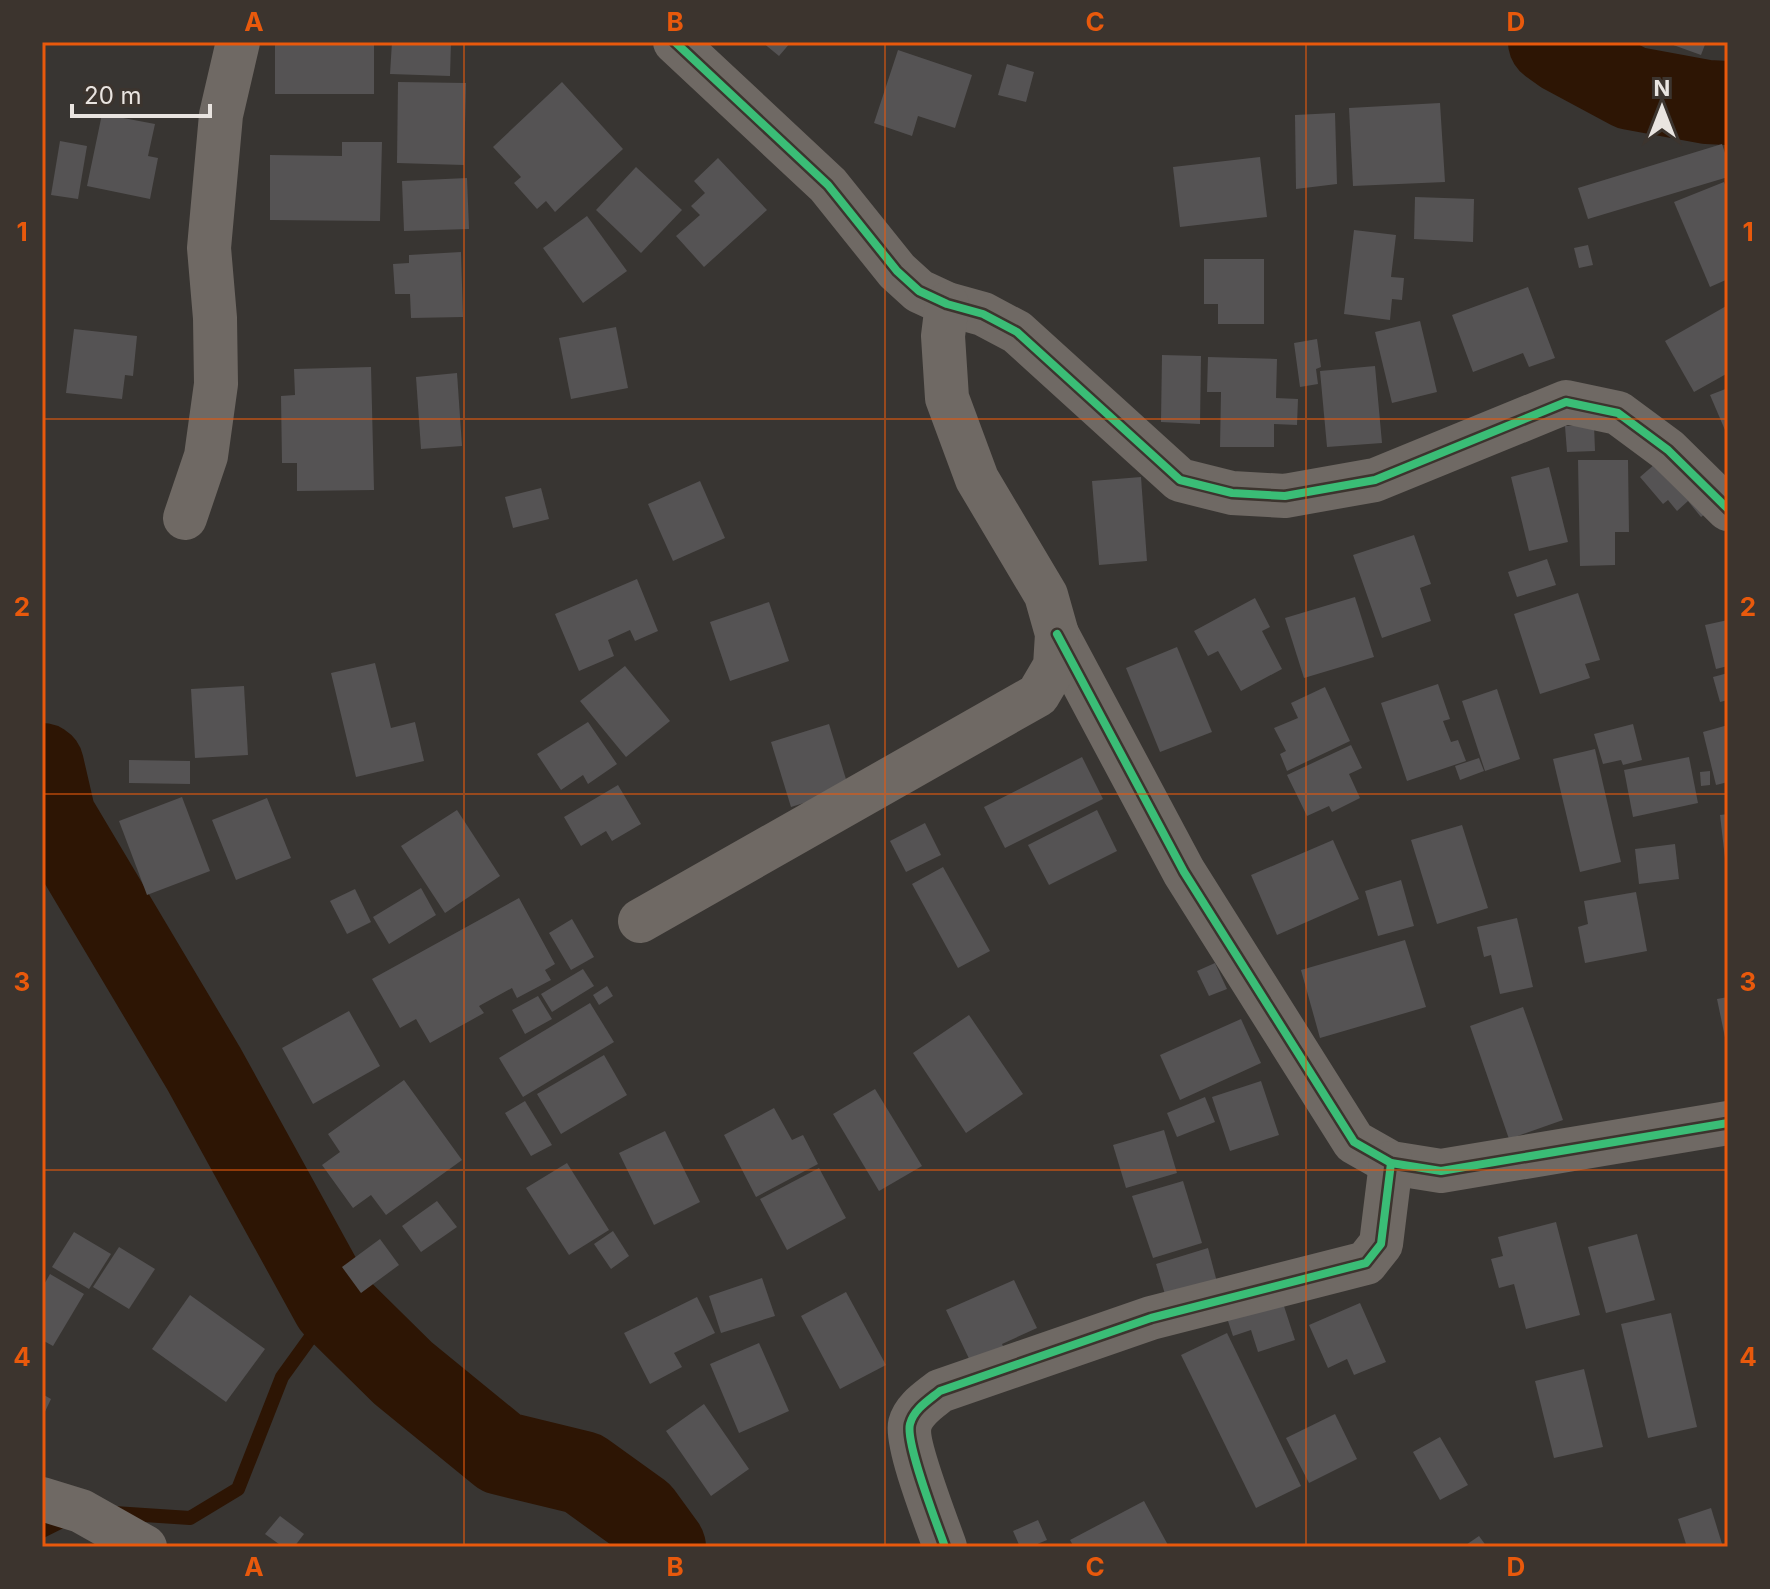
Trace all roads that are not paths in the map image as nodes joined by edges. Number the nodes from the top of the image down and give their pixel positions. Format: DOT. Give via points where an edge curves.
graph roads {
  1 [pos="238,42"];
  2 [pos="675,42"];
  3 [pos="947,304"];
  4 [pos="1728,509"];
  5 [pos="185,518"];
  6 [pos="1057,634"];
  7 [pos="640,921"];
  8 [pos="1728,1123"];
  9 [pos="1391,1163"];
  10 [pos="42,1499"];
  11 [pos="145,1547"];
  12 [pos="945,1547"];
  1 -- 5 [label="street" via="221,115 209,248 216,384 206,456"];
  2 -- 3 [label="street" via="828,185 897,271 919,291"];
  3 -- 4 [label="street" via="983,314 1017,332 1180,480 1232,493 1285,496 1375,480 1566,402 1618,413 1668,450"];
  3 -- 6 [label="street" via="947,398 977,479 1046,595"];
  6 -- 7 [label="street" via="1055,666 1038,695"];
  6 -- 9 [label="street" via="1184,872 1345,1128 1354,1142"];
  8 -- 9 [label="street" via="1441,1171"];
  9 -- 12 [label="street" via="1381,1244 1366,1263 1151,1318 940,1391 922,1405 910,1424 910,1444"];
  10 -- 11 [label="street" via="81,1511"];
}
